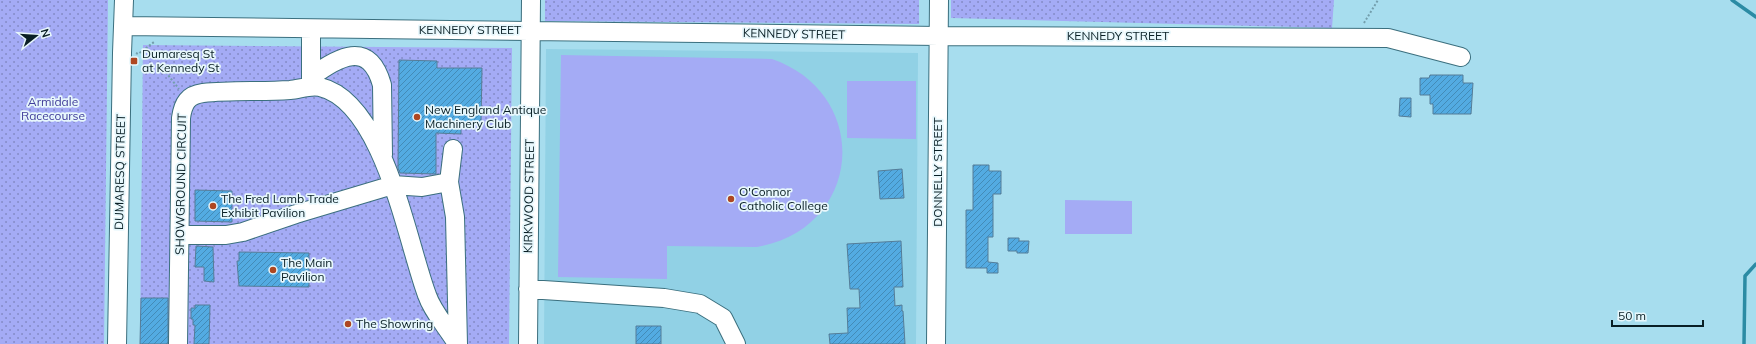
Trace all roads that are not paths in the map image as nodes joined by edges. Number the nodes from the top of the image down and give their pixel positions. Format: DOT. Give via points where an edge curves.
graph roads {
  1 [pos="124,0"];
  2 [pos="531,0"];
  3 [pos="939,0"];
  4 [pos="124,26"];
  5 [pos="311,29"];
  6 [pos="531,30"];
  7 [pos="939,36"];
  8 [pos="1461,57"];
  9 [pos="311,82"];
  10 [pos="453,149"];
  11 [pos="383,157"];
  12 [pos="449,182"];
  13 [pos="393,185"];
  14 [pos="180,235"];
  15 [pos="528,289"];
  16 [pos="117,344"];
  17 [pos="178,344"];
  18 [pos="458,344"];
  19 [pos="528,344"];
  20 [pos="736,344"];
  21 [pos="936,344"];
  1 -- 4 [label="street, DUMARESQ STREET"];
  2 -- 6 [label="street, KIRKWOOD STREET"];
  3 -- 7 [label="street, DONNELLY STREET"];
  4 -- 5 [label="street, KENNEDY STREET"];
  4 -- 16 [label="street, DUMARESQ STREET"];
  5 -- 6 [label="street, KENNEDY STREET"];
  5 -- 9 [label="street"];
  6 -- 7 [label="street, KENNEDY STREET"];
  6 -- 15 [label="street, KIRKWOOD STREET"];
  7 -- 8 [label="street, KENNEDY STREET" via="1388,38"];
  7 -- 21 [label="street, DONNELLY STREET"];
  9 -- 11 [label="street, SHOWGROUND CIRCUIT" via="328,89 350,105 366,126"];
  9 -- 11 [label="street" via="333,62 347,56 361,57 372,64 382,85"];
  9 -- 14 [label="street, SHOWGROUND CIRCUIT" via="290,90 203,92 187,99 181,118"];
  10 -- 12 [label="street"];
  11 -- 13 [label="street, SHOWGROUND CIRCUIT"];
  12 -- 13 [label="street" via="422,187"];
  12 -- 18 [label="street" via="455,217"];
  13 -- 14 [label="street" via="243,232 226,235"];
  13 -- 18 [label="street, SHOWGROUND CIRCUIT" via="427,297"];
  14 -- 17 [label="street, SHOWGROUND CIRCUIT"];
  15 -- 19 [label="street, KIRKWOOD STREET"];
  15 -- 20 [label="street" via="664,298 700,304 723,318"];
}
